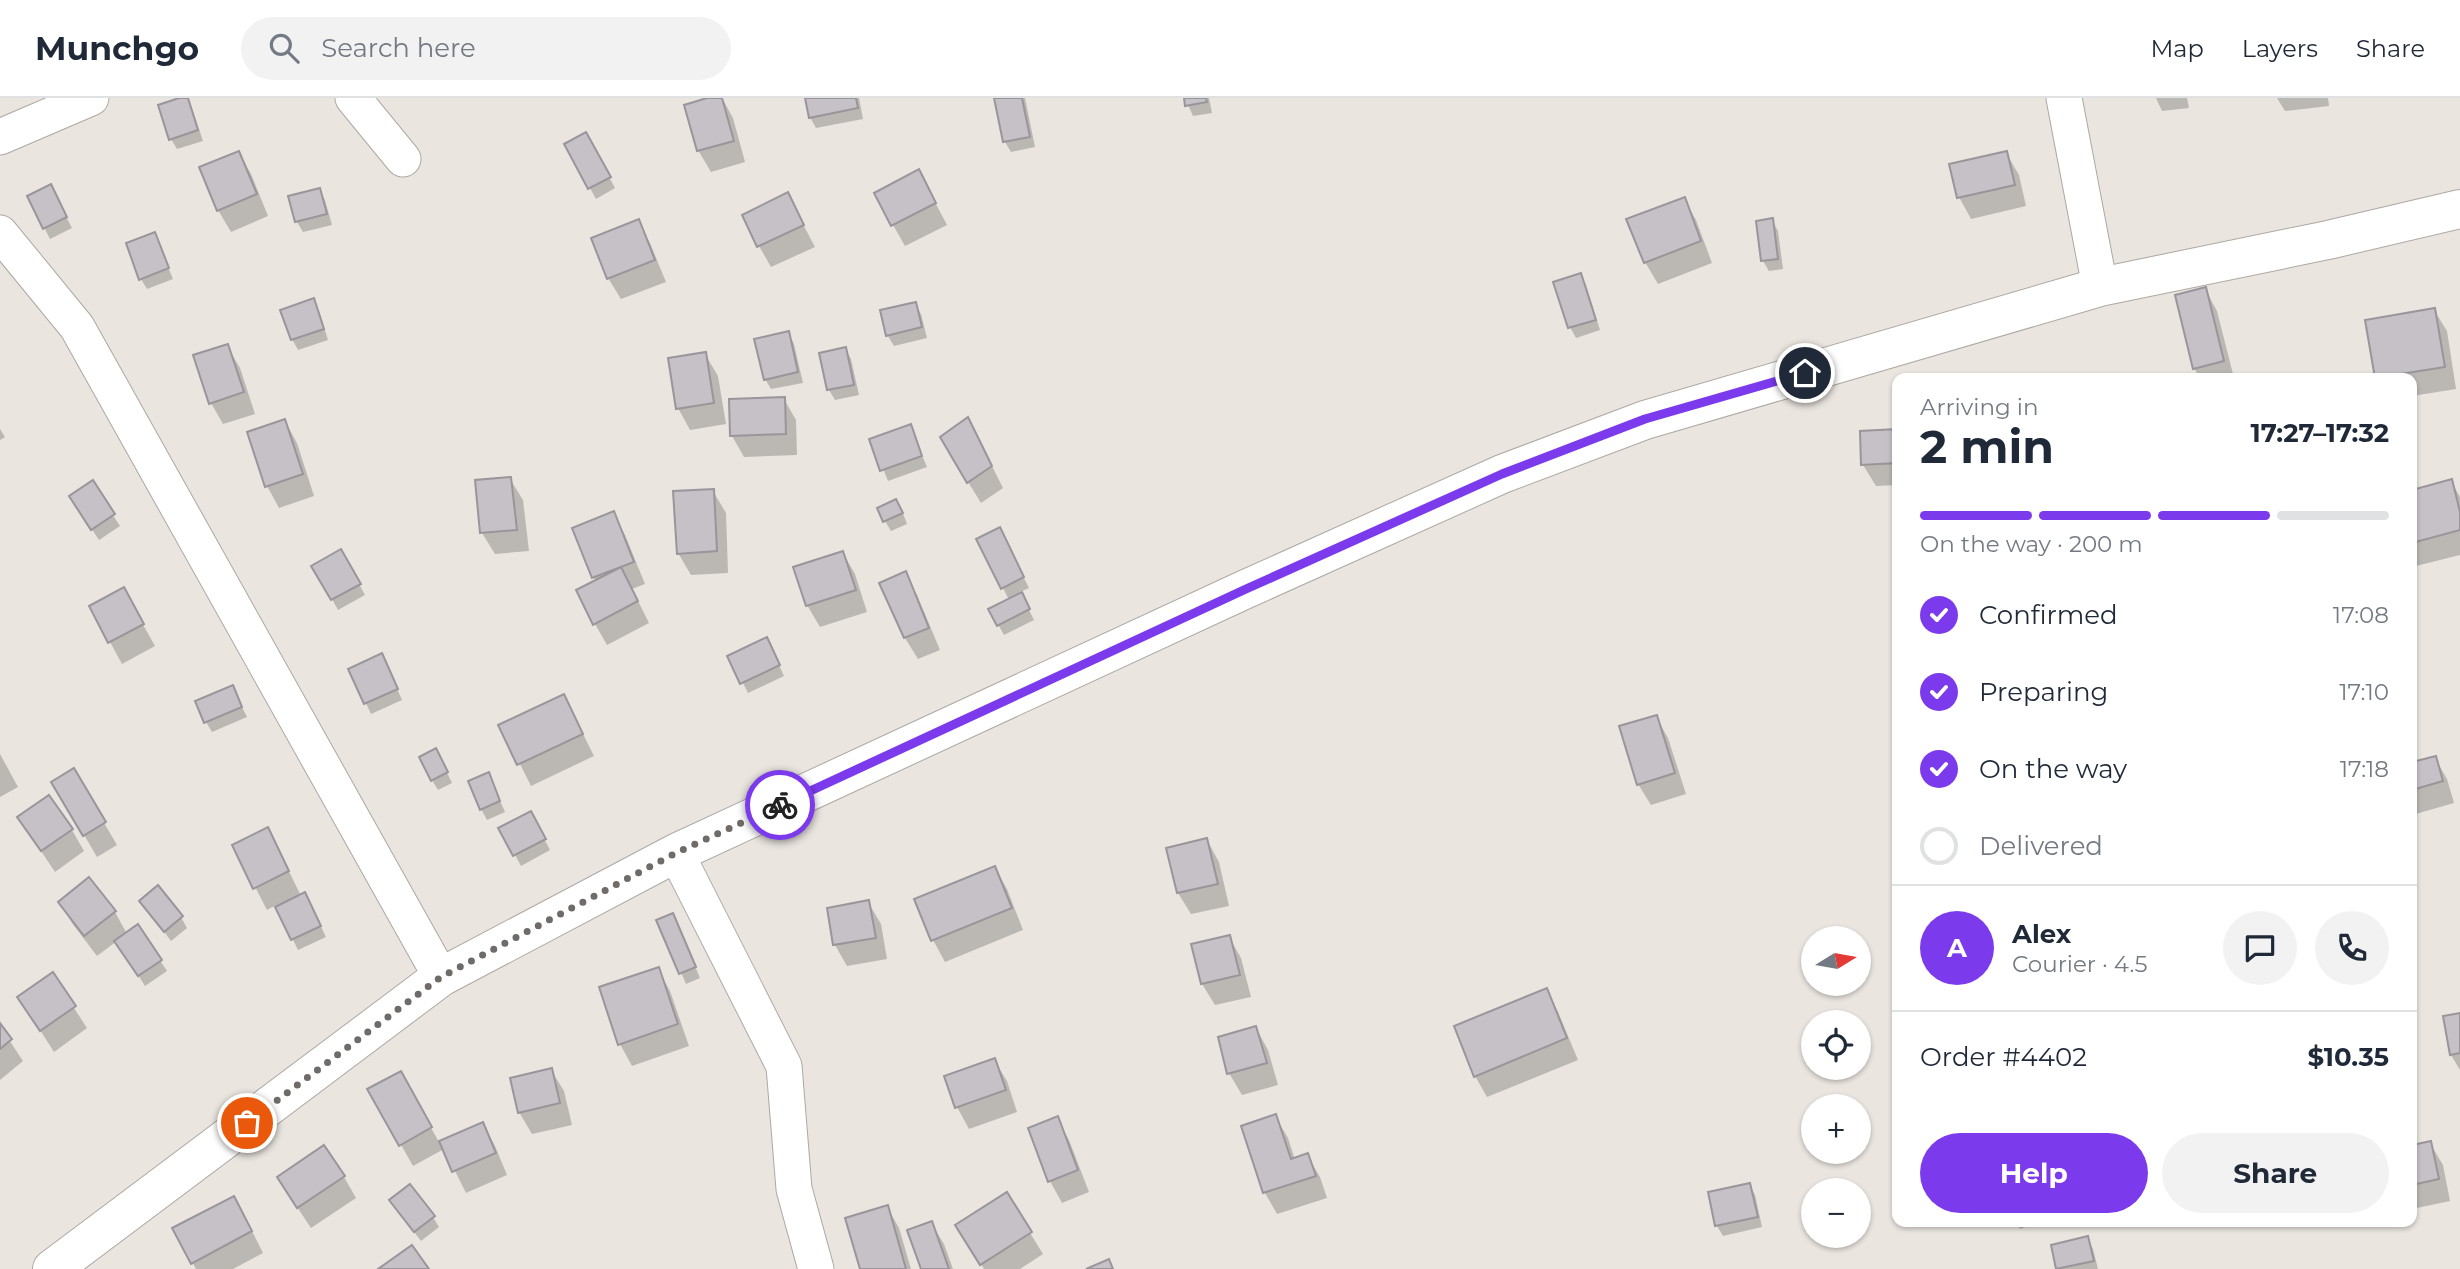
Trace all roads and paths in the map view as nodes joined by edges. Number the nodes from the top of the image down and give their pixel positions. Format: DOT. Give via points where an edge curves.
graph roads {
  1 [pos="91,98"];
  2 [pos="353,98"];
  3 [pos="2064,98"];
  4 [pos="0,137"];
  5 [pos="403,159"];
  6 [pos="2460,209"];
  7 [pos="0,233"];
  8 [pos="2101,287"];
  9 [pos="676,853"];
  10 [pos="441,977"];
  11 [pos="52,1269"];
  12 [pos="816,1269"];
  1 -- 4 [label="street"];
  2 -- 5 [label="street"];
  3 -- 8 [label="street"];
  6 -- 8 [label="main road"];
  7 -- 10 [label="street" via="77,327"];
  8 -- 9 [label="main road" via="1645,419 1502,474"];
  9 -- 10 [label="main road"];
  9 -- 12 [label="street" via="785,1066 794,1189"];
  10 -- 11 [label="main road"];
}
